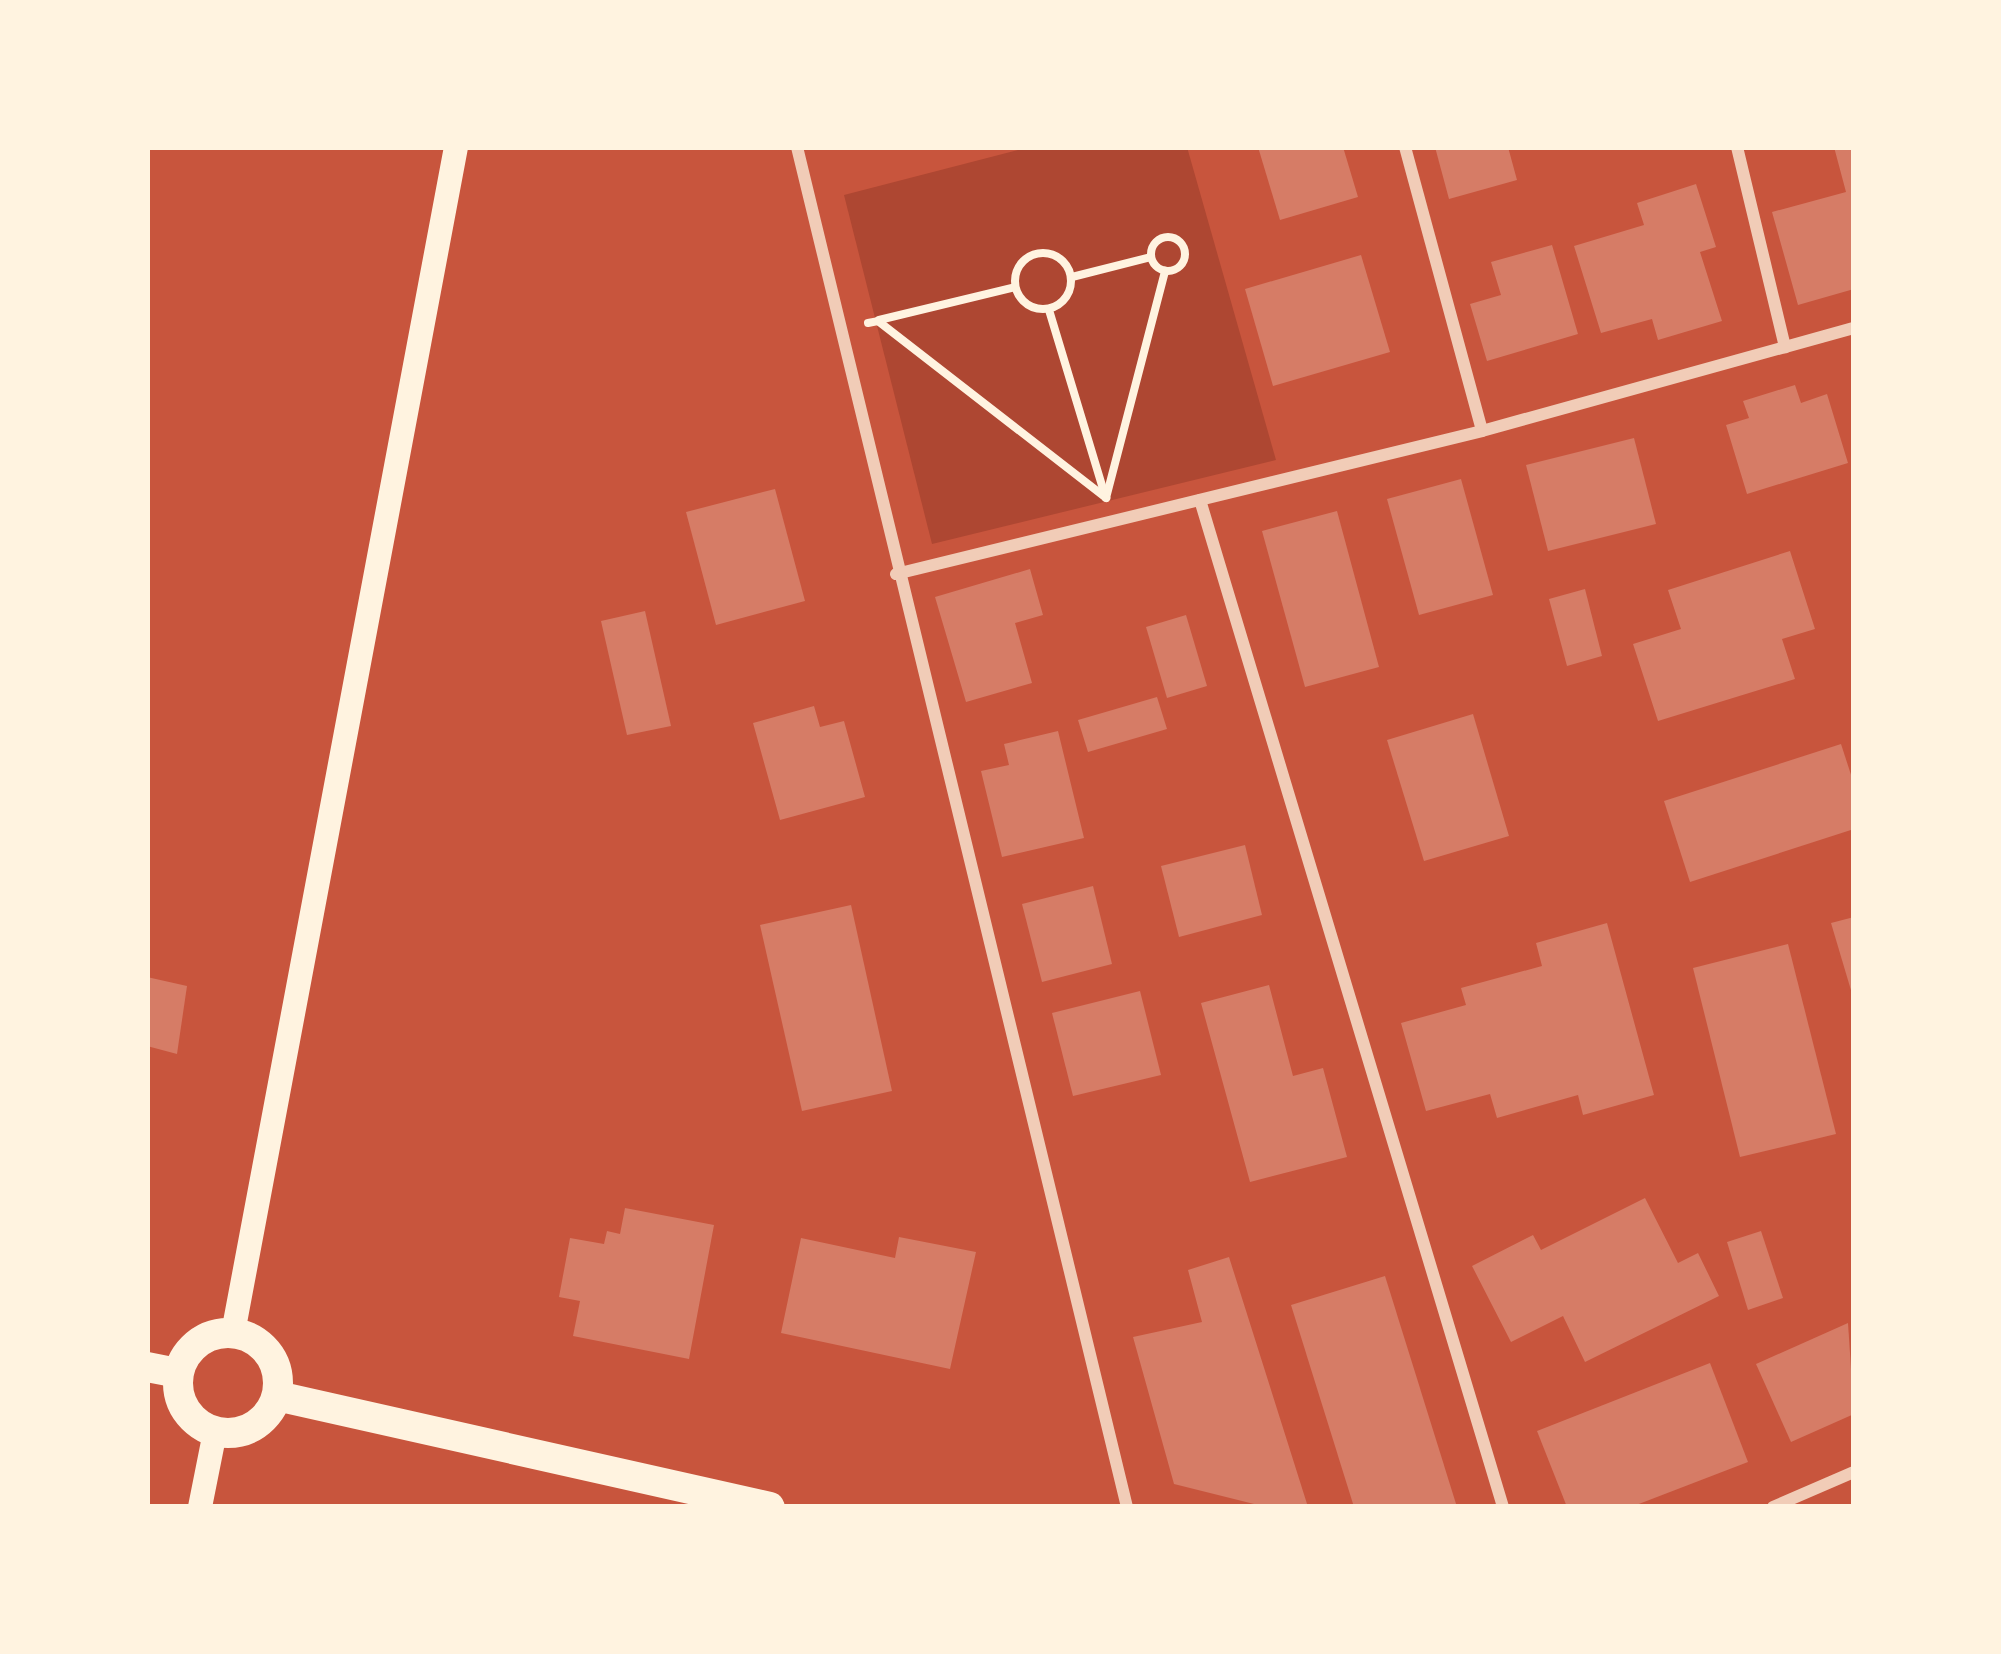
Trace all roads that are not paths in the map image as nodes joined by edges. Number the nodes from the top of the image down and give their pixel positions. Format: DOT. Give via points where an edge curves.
graph roads {
  1 [pos="456,147"];
  2 [pos="797,147"];
  3 [pos="1405,147"];
  4 [pos="1737,147"];
  5 [pos="1854,328"];
  6 [pos="1784,347"];
  7 [pos="1482,431"];
  8 [pos="1200,500"];
  9 [pos="896,574"];
  10 [pos="233,1333"];
  11 [pos="147,1367"];
  12 [pos="178,1373"];
  13 [pos="277,1396"];
  14 [pos="215,1432"];
  15 [pos="1854,1472"];
  16 [pos="200,1507"];
  17 [pos="770,1507"];
  18 [pos="1127,1507"];
  19 [pos="1503,1507"];
  20 [pos="1773,1507"];
  1 -- 10 [label="main road"];
  2 -- 9 [label="street"];
  3 -- 7 [label="street"];
  4 -- 6 [label="street"];
  5 -- 6 [label="street"];
  6 -- 7 [label="street"];
  7 -- 8 [label="street"];
  8 -- 9 [label="street"];
  8 -- 19 [label="street"];
  9 -- 18 [label="street"];
  10 -- 12 [label="main road" via="200,1341"];
  10 -- 13 [label="main road" via="272,1357"];
  11 -- 12 [label="main road"];
  12 -- 14 [label="main road" via="186,1410"];
  13 -- 14 [label="main road" via="254,1426"];
  13 -- 17 [label="main road"];
  14 -- 16 [label="main road"];
  15 -- 20 [label="street"];
}
